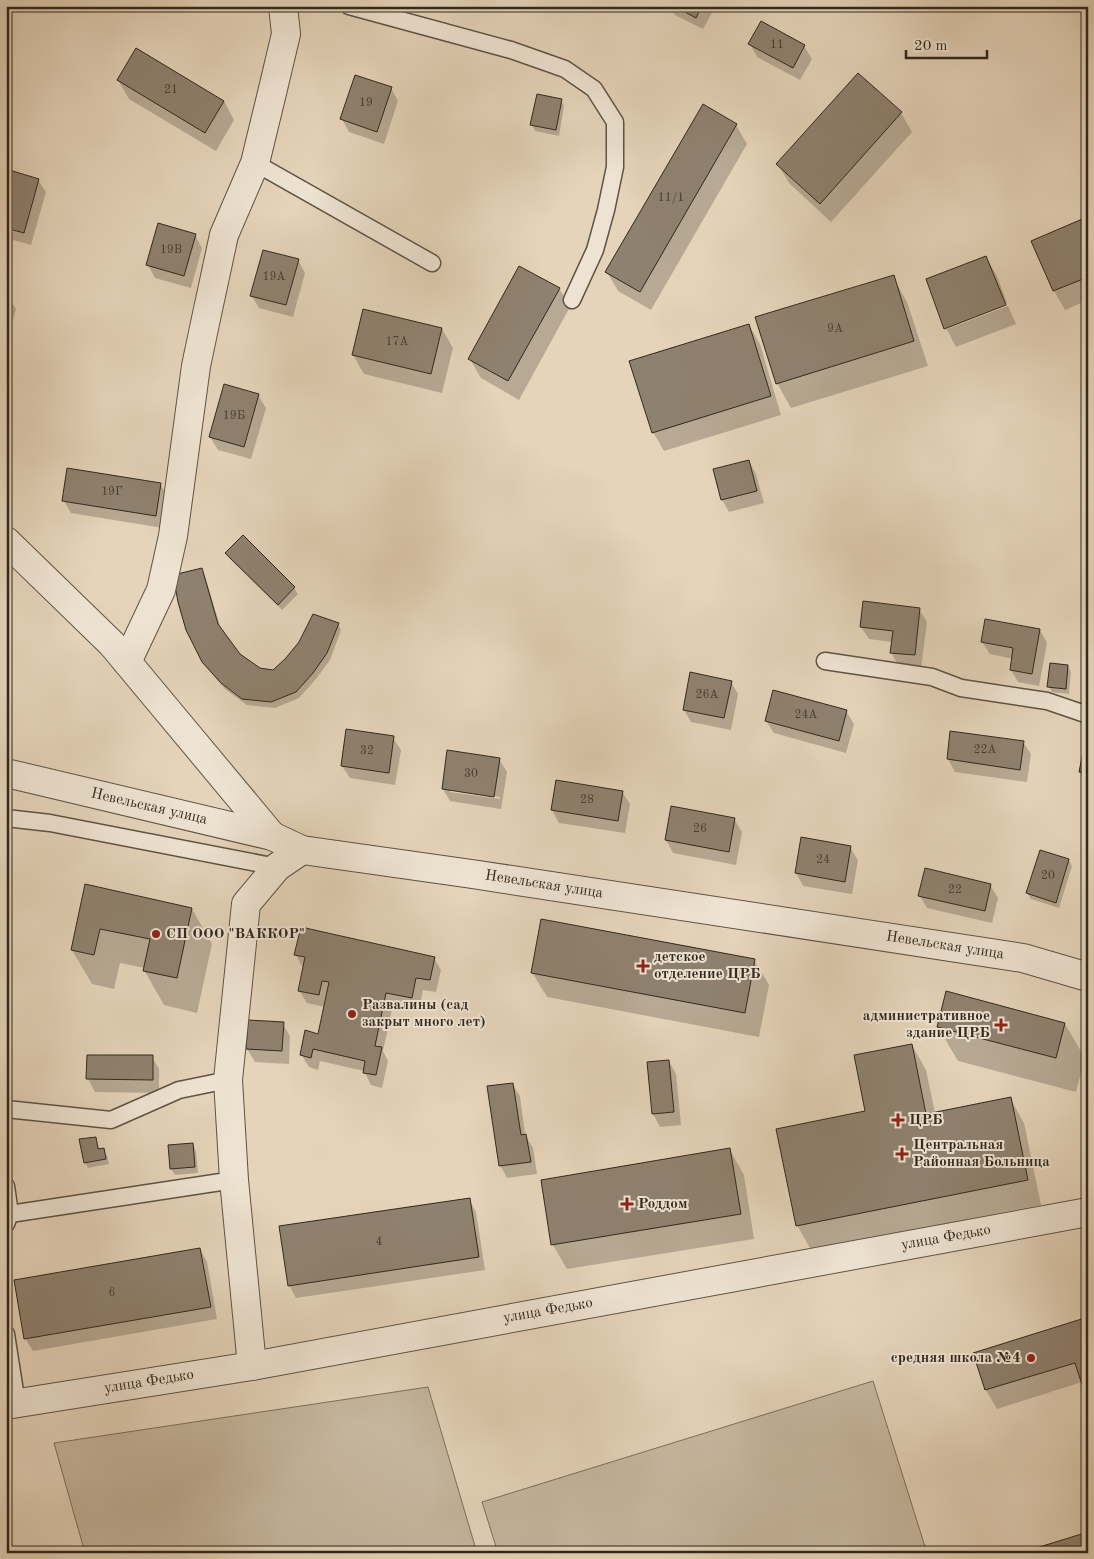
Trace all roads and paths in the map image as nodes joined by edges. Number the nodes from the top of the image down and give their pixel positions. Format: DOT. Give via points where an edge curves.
graph roads {
  1 [pos="283,6"];
  2 [pos="349,6"];
  3 [pos="255,164"];
  4 [pos="432,263"];
  5 [pos="572,300"];
  6 [pos="6,541"];
  7 [pos="825,661"];
  8 [pos="127,662"];
  9 [pos="1088,715"];
  10 [pos="6,773"];
  11 [pos="6,818"];
  12 [pos="272,836"];
  13 [pos="302,850"];
  14 [pos="277,866"];
  15 [pos="1088,977"];
  16 [pos="228,1080"];
  17 [pos="6,1109"];
  18 [pos="234,1180"];
  19 [pos="6,1186"];
  20 [pos="1088,1212"];
  21 [pos="8,1219"];
  22 [pos="6,1334"];
  23 [pos="252,1366"];
  24 [pos="12,1404"];
  1 -- 3 [label="street" via="286,34"];
  2 -- 5 [label="lane" via="511,50 565,69 594,89 615,122 615,167 595,250"];
  3 -- 4 [label="lane"];
  3 -- 8 [label="street" via="224,235 196,366 173,536 160,590"];
  6 -- 8 [label="street"];
  7 -- 9 [label="lane" via="932,677 961,688 1047,701"];
  8 -- 12 [label="street"];
  10 -- 12 [label="street, Невельская улица"];
  11 -- 14 [label="lane" via="50,823"];
  12 -- 13 [label="street, Невельская улица"];
  13 -- 14 [label="street"];
  13 -- 15 [label="street, Невельская улица" via="1023,958"];
  14 -- 16 [label="street" via="246,904"];
  16 -- 17 [label="lane" via="179,1090 111,1120"];
  16 -- 18 [label="street"];
  18 -- 21 [label="lane"];
  18 -- 23 [label="street"];
  19 -- 21 [label="lane"];
  20 -- 23 [label="street, улица Федько"];
  22 -- 24 [label="lane"];
  23 -- 24 [label="street, улица Федько"];
}
